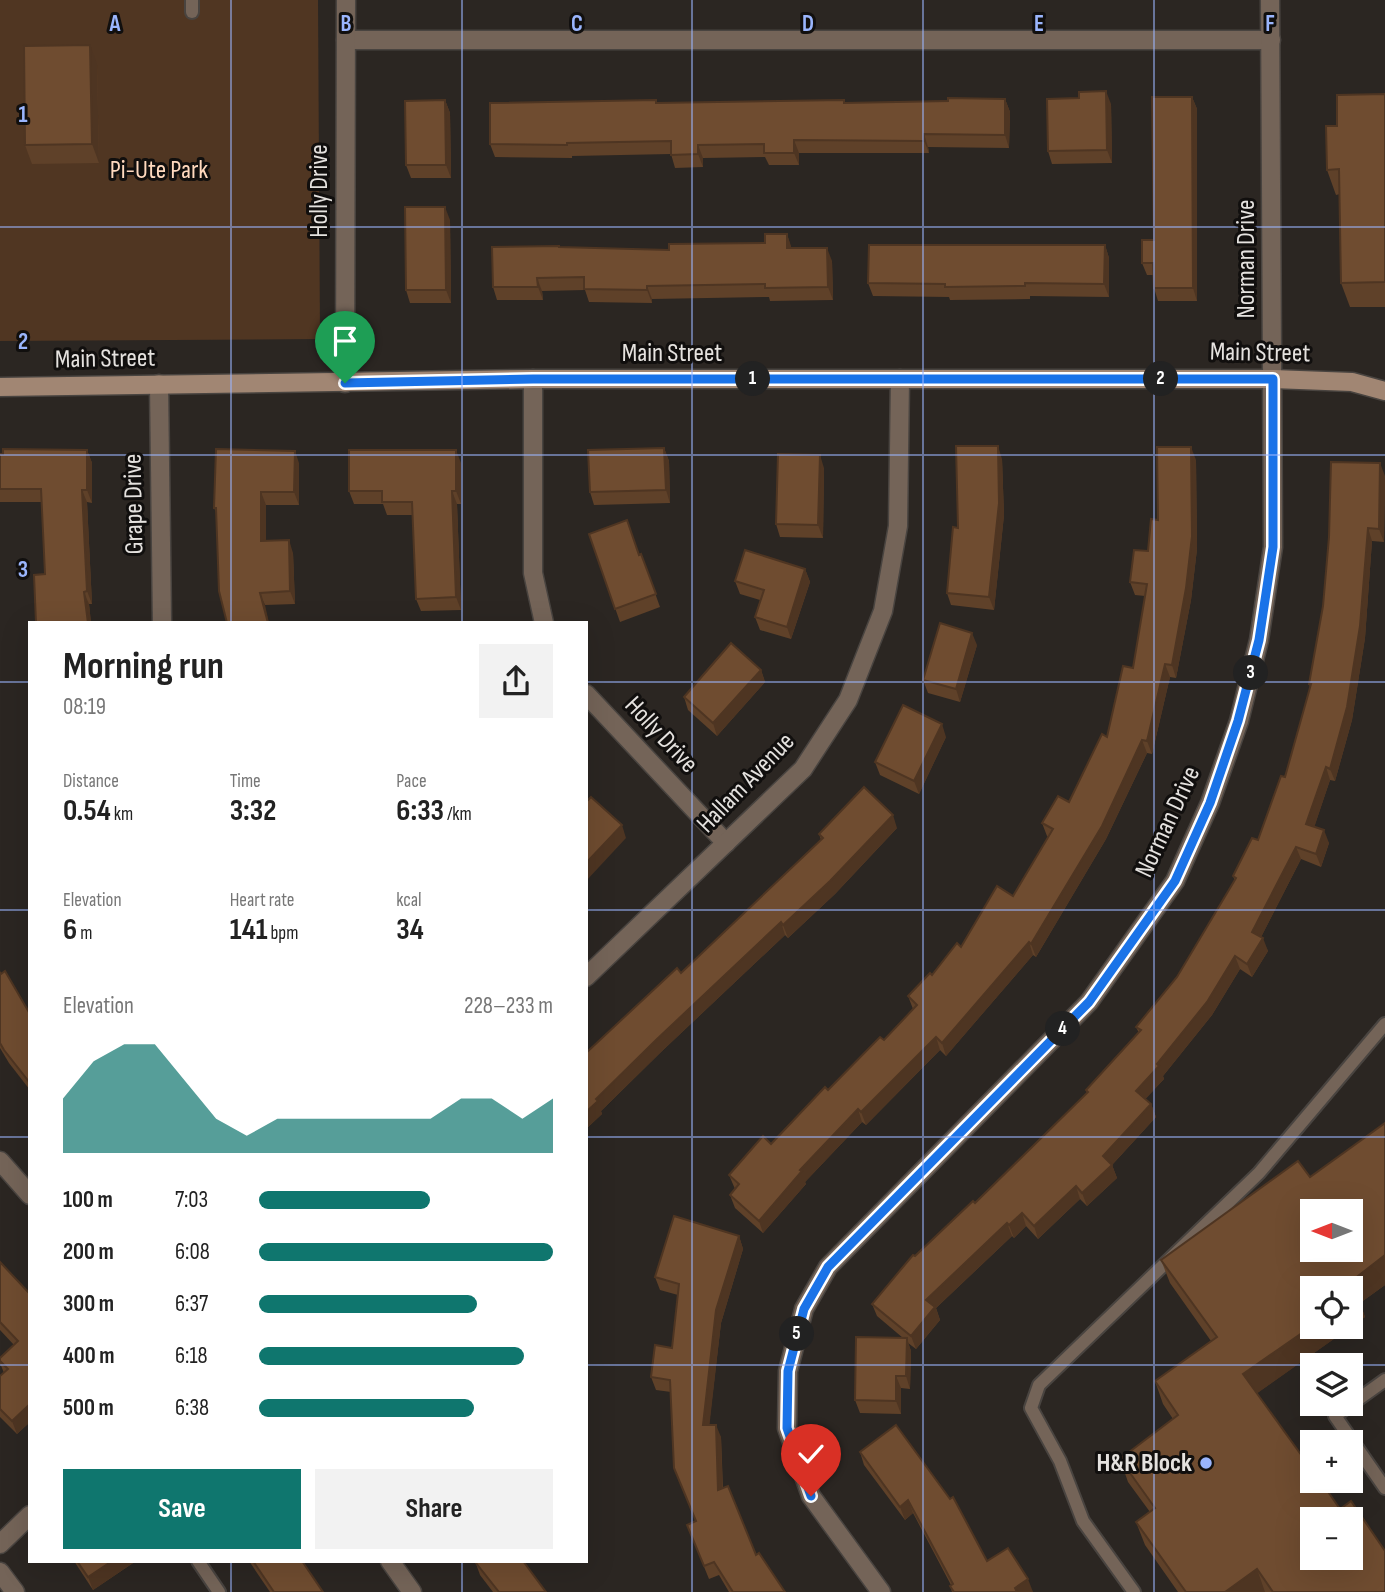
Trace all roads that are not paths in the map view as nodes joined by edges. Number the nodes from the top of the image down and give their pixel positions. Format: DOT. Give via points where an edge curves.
graph roads {
  1 [pos="346,0"];
  2 [pos="1270,0"];
  3 [pos="346,40"];
  4 [pos="1271,40"];
  5 [pos="533,379"];
  6 [pos="900,379"];
  7 [pos="1273,379"];
  8 [pos="345,383"];
  9 [pos="159,384"];
  10 [pos="0,387"];
  11 [pos="1385,390"];
  12 [pos="162,621"];
  13 [pos="544,621"];
  14 [pos="588,696"];
  15 [pos="726,843"];
  16 [pos="588,975"];
  17 [pos="1385,1024"];
  18 [pos="0,1161"];
  19 [pos="28,1193"];
  20 [pos="1385,1380"];
  21 [pos="1385,1488"];
  22 [pos="28,1517"];
  23 [pos="0,1544"];
  24 [pos="199,1563"];
  25 [pos="391,1563"];
  26 [pos="0,1572"];
  27 [pos="15,1592"];
  28 [pos="219,1592"];
  29 [pos="412,1592"];
  30 [pos="881,1592"];
  31 [pos="1134,1592"];
  1 -- 3 [label="street, Holly Drive"];
  2 -- 4 [label="street, Norman Drive"];
  3 -- 4 [label="street"];
  3 -- 8 [label="street, Holly Drive"];
  4 -- 7 [label="street, Norman Drive"];
  5 -- 6 [label="main road, Main Street"];
  5 -- 8 [label="main road, Main Street"];
  5 -- 13 [label="street" via="533,573"];
  6 -- 7 [label="main road, Main Street"];
  6 -- 15 [label="street, Hallam Avenue" via="898,526 883,611 848,701 803,769"];
  7 -- 11 [label="main road, Main Street" via="1352,382"];
  7 -- 30 [label="street, Norman Drive" via="1273,547 1259,640 1214,792 1175,881 1089,1002 828,1267 804,1309 788,1371 787,1428 811,1496"];
  8 -- 9 [label="main road, Main Street"];
  9 -- 10 [label="main road, Main Street"];
  9 -- 12 [label="street, Grape Drive"];
  14 -- 15 [label="street, Holly Drive"];
  15 -- 16 [label="street, Hallam Avenue"];
  17 -- 31 [label="lane" via="1259,1173 1039,1385 1031,1408 1060,1461 1083,1521"];
  18 -- 19 [label="street"];
  20 -- 21 [label="lane" via="1335,1416"];
  22 -- 23 [label="street"];
  24 -- 28 [label="lane"];
  25 -- 29 [label="street"];
  26 -- 27 [label="street"];
}
